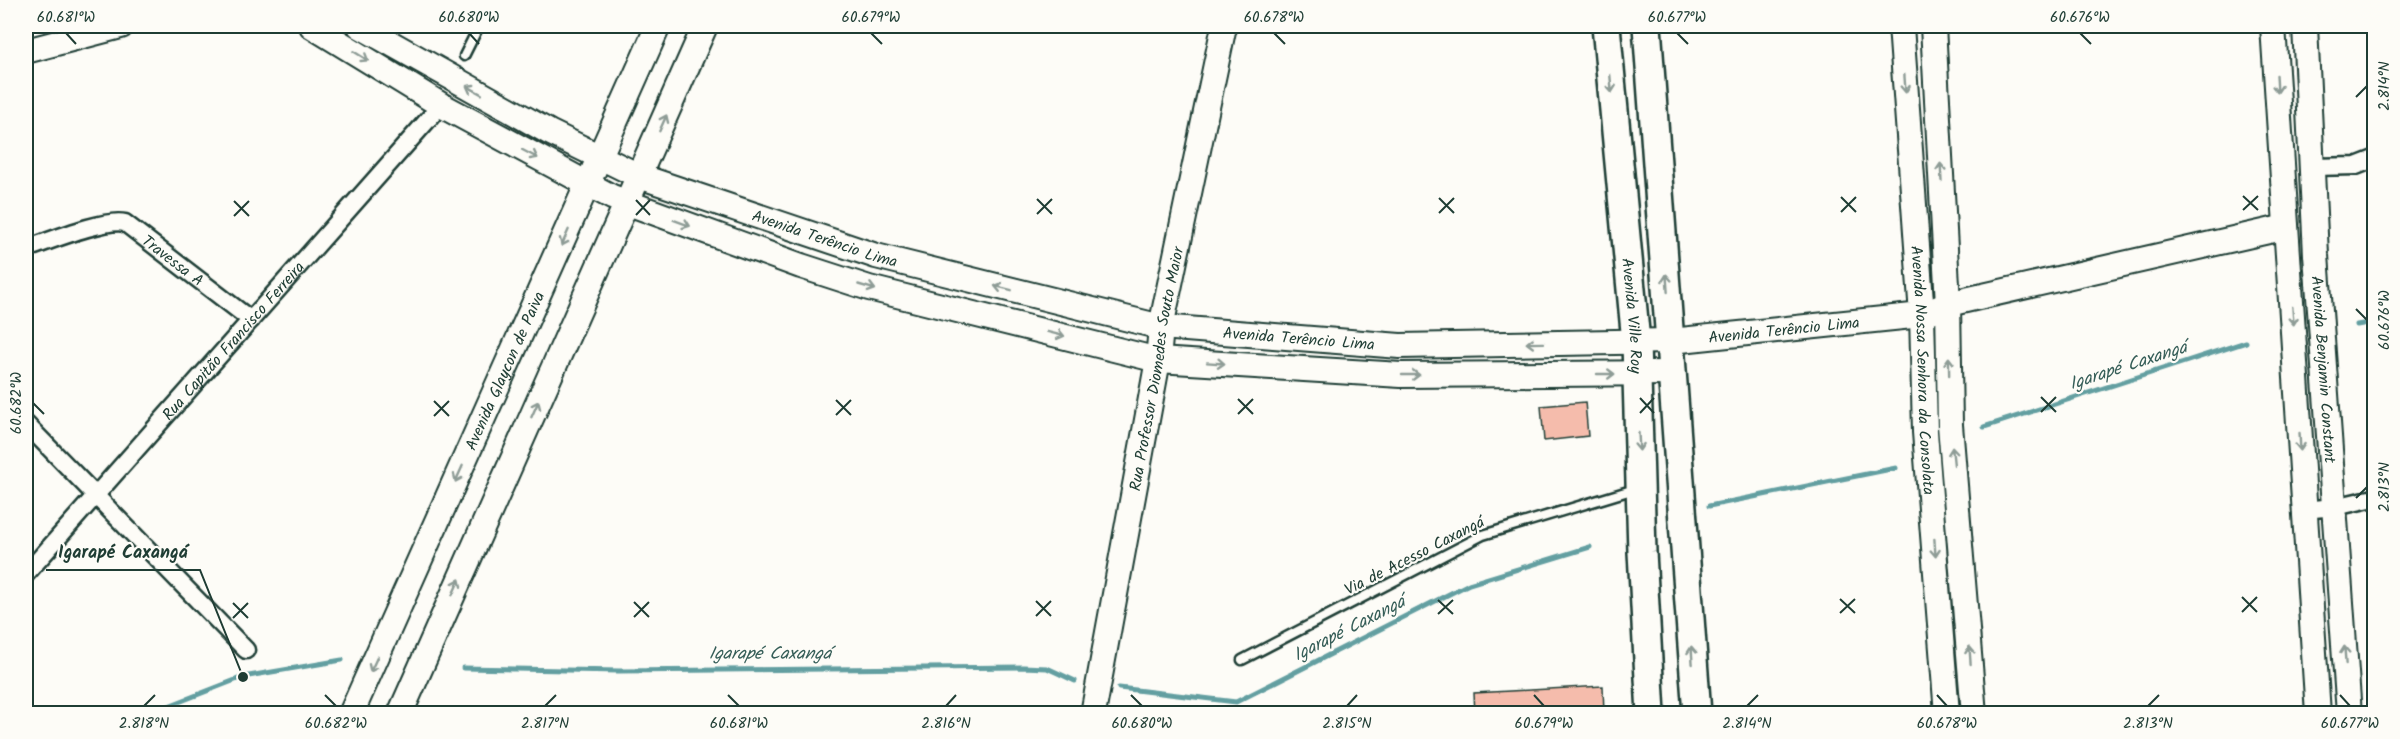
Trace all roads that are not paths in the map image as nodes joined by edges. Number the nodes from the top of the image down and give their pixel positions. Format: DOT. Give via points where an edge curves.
graph roads {
  1 [pos="121,26"];
  2 [pos="360,26"];
  3 [pos="479,26"];
  4 [pos="658,26"];
  5 [pos="705,26"];
  6 [pos="1224,26"];
  7 [pos="1606,26"];
  8 [pos="1647,26"];
  9 [pos="1901,26"];
  10 [pos="1933,26"];
  11 [pos="2273,26"];
  12 [pos="2305,26"];
  13 [pos="323,28"];
  14 [pos="26,51"];
  15 [pos="464,56"];
  16 [pos="441,105"];
  17 [pos="599,158"];
  18 [pos="2374,159"];
  19 [pos="2313,167"];
  20 [pos="639,176"];
  21 [pos="588,185"];
  22 [pos="627,203"];
  23 [pos="2286,227"];
  24 [pos="813,236"];
  25 [pos="26,249"];
  26 [pos="801,266"];
  27 [pos="1948,304"];
  28 [pos="1922,315"];
  29 [pos="251,320"];
  30 [pos="1161,327"];
  31 [pos="1671,341"];
  32 [pos="1635,342"];
  33 [pos="1158,360"];
  34 [pos="1673,373"];
  35 [pos="1635,374"];
  36 [pos="26,424"];
  37 [pos="1642,492"];
  38 [pos="97,496"];
  39 [pos="2374,498"];
  40 [pos="2335,507"];
  41 [pos="2304,510"];
  42 [pos="26,574"];
  43 [pos="246,650"];
  44 [pos="1242,660"];
  45 [pos="354,707"];
  46 [pos="1094,709"];
  47 [pos="400,713"];
  48 [pos="1651,714"];
  49 [pos="1696,714"];
  50 [pos="1947,714"];
  51 [pos="1974,714"];
  52 [pos="2318,714"];
  53 [pos="2349,714"];
  1 -- 14 [label="main road"];
  17 -- 2 [label="main road, Avenida Terêncio Lima, one-way"];
  3 -- 15 [label="lane"];
  4 -- 17 [label="main road, Avenida Glaycon de Paiva"];
  20 -- 5 [label="main road, one-way"];
  6 -- 30 [label="main road, Rua Professor Diomedes Souto Maior"];
  7 -- 32 [label="main road, Avenida Ville Roy, one-way"];
  31 -- 8 [label="main road, one-way"];
  9 -- 28 [label="main road, Avenida Nossa Senhora da Consolata, one-way"];
  27 -- 10 [label="main road, Avenida Nossa Senhora da Consolata, one-way"];
  11 -- 23 [label="main road, Avenida Benjamin Constant, one-way"];
  12 -- 19 [label="main road, Avenida Benjamin Constant"];
  13 -- 16 [label="main road, Avenida Terêncio Lima, one-way"];
  16 -- 21 [label="main road, Avenida Terêncio Lima, one-way"];
  16 -- 29 [label="street, Rua Capitão Francisco Ferreira"];
  17 -- 20 [label="main road, Avenida Terêncio Lima"];
  17 -- 21 [label="main road, Avenida Glaycon de Paiva"];
  18 -- 19 [label="street" via="2356,166"];
  19 -- 40 [label="main road, Avenida Benjamin Constant"];
  20 -- 22 [label="main road"];
  20 -- 24 [label="main road, Avenida Terêncio Lima"];
  21 -- 22 [label="main road, Avenida Terêncio Lima"];
  21 -- 45 [label="main road, Avenida Glaycon de Paiva, one-way"];
  22 -- 26 [label="main road, Avenida Terêncio Lima, one-way"];
  47 -- 22 [label="main road, one-way"];
  23 -- 27 [label="main road, Avenida Terêncio Lima"];
  23 -- 41 [label="main road, Avenida Benjamin Constant, one-way"];
  24 -- 26 [label="main road"];
  30 -- 24 [label="main road, Avenida Terêncio Lima, one-way" via="876,256"];
  25 -- 29 [label="street, Travessa A" via="119,221"];
  26 -- 33 [label="main road, Avenida Terêncio Lima, one-way" via="869,288"];
  27 -- 28 [label="main road, Avenida Terêncio Lima"];
  51 -- 27 [label="main road, Avenida Nossa Senhora da Consolata, one-way" via="1950,425"];
  28 -- 31 [label="main road, Avenida Terêncio Lima"];
  28 -- 50 [label="main road, Avenida Nossa Senhora da Consolata, one-way" via="1925,432"];
  29 -- 38 [label="street, Rua Capitão Francisco Ferreira"];
  32 -- 30 [label="main road, Avenida Terêncio Lima, one-way" via="1400,346"];
  30 -- 33 [label="main road, Rua Professor Diomedes Souto Maior"];
  31 -- 32 [label="main road, Avenida Terêncio Lima"];
  31 -- 34 [label="main road"];
  32 -- 35 [label="main road, Avenida Ville Roy"];
  33 -- 35 [label="main road, Avenida Terêncio Lima, one-way" via="1401,375"];
  33 -- 46 [label="main road, Rua Professor Diomedes Souto Maior"];
  34 -- 35 [label="main road, Avenida Terêncio Lima"];
  49 -- 34 [label="main road, one-way"];
  35 -- 37 [label="main road, Avenida Ville Roy, one-way"];
  36 -- 38 [label="street"];
  37 -- 44 [label="lane, Via de Acesso Caxangá" via="1483,535"];
  37 -- 48 [label="main road, Avenida Ville Roy"];
  38 -- 42 [label="street, Rua Capitão Francisco Ferreira"];
  38 -- 43 [label="street"];
  39 -- 40 [label="street"];
  40 -- 41 [label="street"];
  53 -- 40 [label="main road, Avenida Benjamin Constant, one-way"];
  41 -- 52 [label="main road, Avenida Benjamin Constant"];
}
